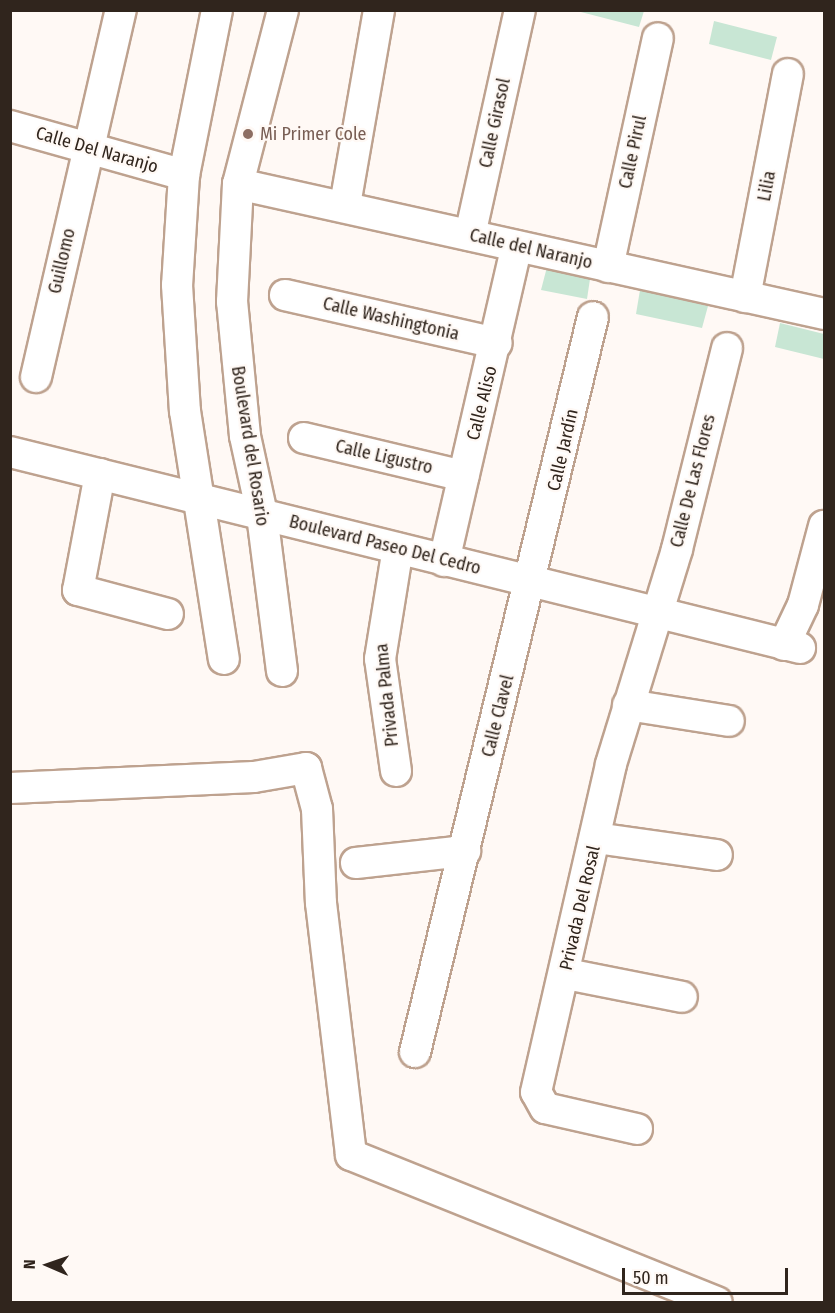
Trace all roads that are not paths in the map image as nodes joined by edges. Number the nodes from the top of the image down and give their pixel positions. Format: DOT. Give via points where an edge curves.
graph roads {
  1 [pos="121,10"];
  2 [pos="217,10"];
  3 [pos="283,10"];
  4 [pos="380,10"];
  5 [pos="520,10"];
  6 [pos="658,38"];
  7 [pos="788,74"];
  8 [pos="10,126"];
  9 [pos="89,146"];
  10 [pos="184,175"];
  11 [pos="238,184"];
  12 [pos="345,205"];
  13 [pos="470,235"];
  14 [pos="517,246"];
  15 [pos="608,267"];
  16 [pos="285,295"];
  17 [pos="745,297"];
  18 [pos="825,314"];
  19 [pos="593,318"];
  20 [pos="497,343"];
  21 [pos="727,348"];
  22 [pos="36,377"];
  23 [pos="304,438"];
  24 [pos="10,452"];
  25 [pos="100,474"];
  26 [pos="464,476"];
  27 [pos="199,496"];
  28 [pos="262,514"];
  29 [pos="825,526"];
  30 [pos="399,548"];
  31 [pos="444,561"];
  32 [pos="530,581"];
  33 [pos="168,614"];
  34 [pos="655,614"];
  35 [pos="224,659"];
  36 [pos="282,671"];
  37 [pos="628,705"];
  38 [pos="729,720"];
  39 [pos="396,771"];
  40 [pos="10,788"];
  41 [pos="596,838"];
  42 [pos="465,852"];
  43 [pos="717,855"];
  44 [pos="356,863"];
  45 [pos="566,974"];
  46 [pos="682,997"];
  47 [pos="415,1052"];
  48 [pos="637,1129"];
  49 [pos="717,1302"];
  1 -- 9 [label="street, Guillomo"];
  2 -- 10 [label="street"];
  3 -- 11 [label="street, Boulevard del Rosario"];
  4 -- 12 [label="street"];
  5 -- 13 [label="street, Calle Girasol"];
  6 -- 15 [label="street, Calle Pirul"];
  7 -- 17 [label="street, Lilia"];
  8 -- 9 [label="street, Calle Del Naranjo"];
  9 -- 10 [label="street, Calle Del Naranjo"];
  9 -- 22 [label="street, Guillomo"];
  10 -- 27 [label="street" via="179,337"];
  11 -- 12 [label="street, Calle del Naranjo"];
  11 -- 28 [label="street, Boulevard del Rosario" via="232,302 235,356"];
  12 -- 13 [label="street, Calle del Naranjo"];
  13 -- 14 [label="street, Calle del Naranjo"];
  14 -- 15 [label="street, Calle del Naranjo"];
  14 -- 20 [label="street, Calle Aliso"];
  15 -- 17 [label="street, Calle del Naranjo"];
  16 -- 20 [label="street, Calle Washingtonia"];
  17 -- 18 [label="street, Calle del Naranjo"];
  19 -- 32 [label="street, Calle Jardín"];
  20 -- 26 [label="street, Calle Aliso"];
  21 -- 34 [label="street, Calle De Las Flores"];
  23 -- 26 [label="street, Calle Ligustro"];
  24 -- 25 [label="street, Boulevard Paseo Del Cedro"];
  25 -- 27 [label="street, Boulevard Paseo Del Cedro"];
  25 -- 33 [label="street" via="78,590"];
  26 -- 31 [label="street, Calle Aliso"];
  27 -- 28 [label="street, Boulevard Paseo Del Cedro"];
  27 -- 35 [label="street"];
  28 -- 30 [label="street, Boulevard Paseo Del Cedro"];
  28 -- 36 [label="street, Boulevard del Rosario"];
  29 -- 34 [label="street, Boulevard Paseo Del Cedro" via="792,647"];
  30 -- 31 [label="street, Boulevard Paseo Del Cedro"];
  30 -- 39 [label="street, Privada Palma" via="380,659"];
  31 -- 32 [label="street, Boulevard Paseo Del Cedro"];
  32 -- 34 [label="street, Boulevard Paseo Del Cedro"];
  32 -- 42 [label="street, Calle Clavel"];
  34 -- 37 [label="street, Privada Del Rosal"];
  37 -- 38 [label="street"];
  37 -- 41 [label="street, Privada Del Rosal"];
  40 -- 49 [label="street" via="254,777 306,768 317,809 321,903 351,1155"];
  41 -- 43 [label="street"];
  41 -- 45 [label="street, Privada Del Rosal"];
  42 -- 44 [label="street"];
  42 -- 47 [label="street, Calle Clavel"];
  45 -- 46 [label="street"];
  45 -- 48 [label="street, Privada Del Rosal" via="537,1102 545,1108"];
}
